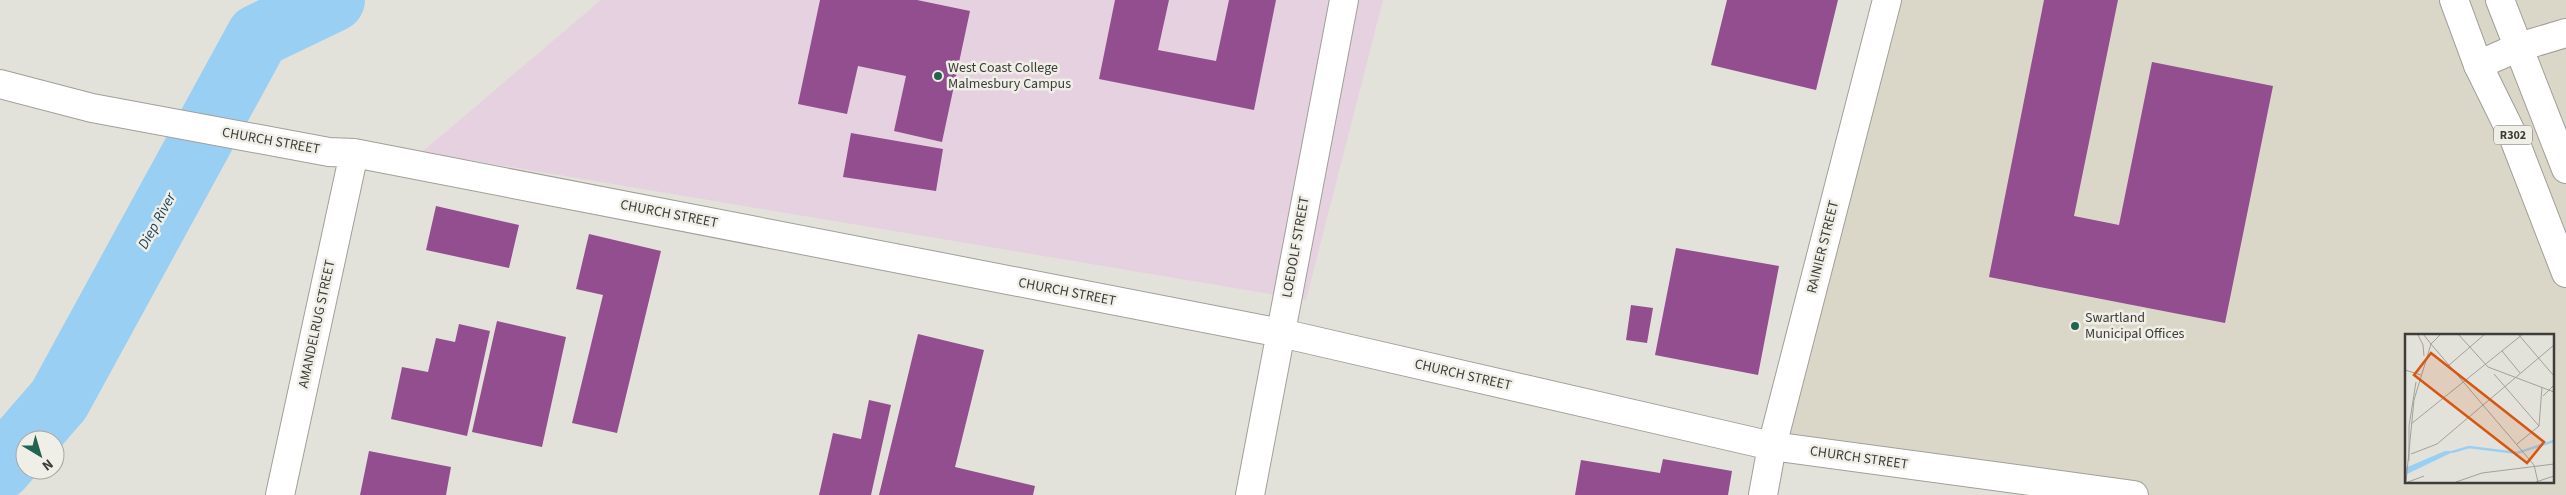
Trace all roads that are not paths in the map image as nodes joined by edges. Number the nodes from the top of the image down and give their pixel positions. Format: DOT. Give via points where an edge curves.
graph roads {
  1 [pos="1344,0"];
  2 [pos="1887,0"];
  3 [pos="2454,0"];
  4 [pos="2500,0"];
  5 [pos="2566,33"];
  6 [pos="2519,47"];
  7 [pos="2478,65"];
  8 [pos="0,84"];
  9 [pos="341,152"];
  10 [pos="2566,169"];
  11 [pos="2566,273"];
  12 [pos="1281,333"];
  13 [pos="1772,446"];
  14 [pos="280,495"];
  15 [pos="1250,495"];
  16 [pos="1763,495"];
  17 [pos="2134,495"];
  1 -- 12 [label="street, LOEDOLF STREET"];
  2 -- 13 [label="street, RAINIER STREET"];
  3 -- 7 [label="street, R302"];
  4 -- 6 [label="street, R302"];
  5 -- 6 [label="street"];
  6 -- 7 [label="street"];
  6 -- 10 [label="street, R302"];
  7 -- 11 [label="street, R302" via="2513,136"];
  8 -- 9 [label="street, CHURCH STREET" via="92,108"];
  9 -- 12 [label="street, CHURCH STREET"];
  9 -- 14 [label="street, AMANDELRUG STREET"];
  12 -- 13 [label="street, CHURCH STREET"];
  12 -- 15 [label="street, LOEDOLF STREET"];
  13 -- 16 [label="street, RAINIER STREET"];
  13 -- 17 [label="street, CHURCH STREET"];
}
